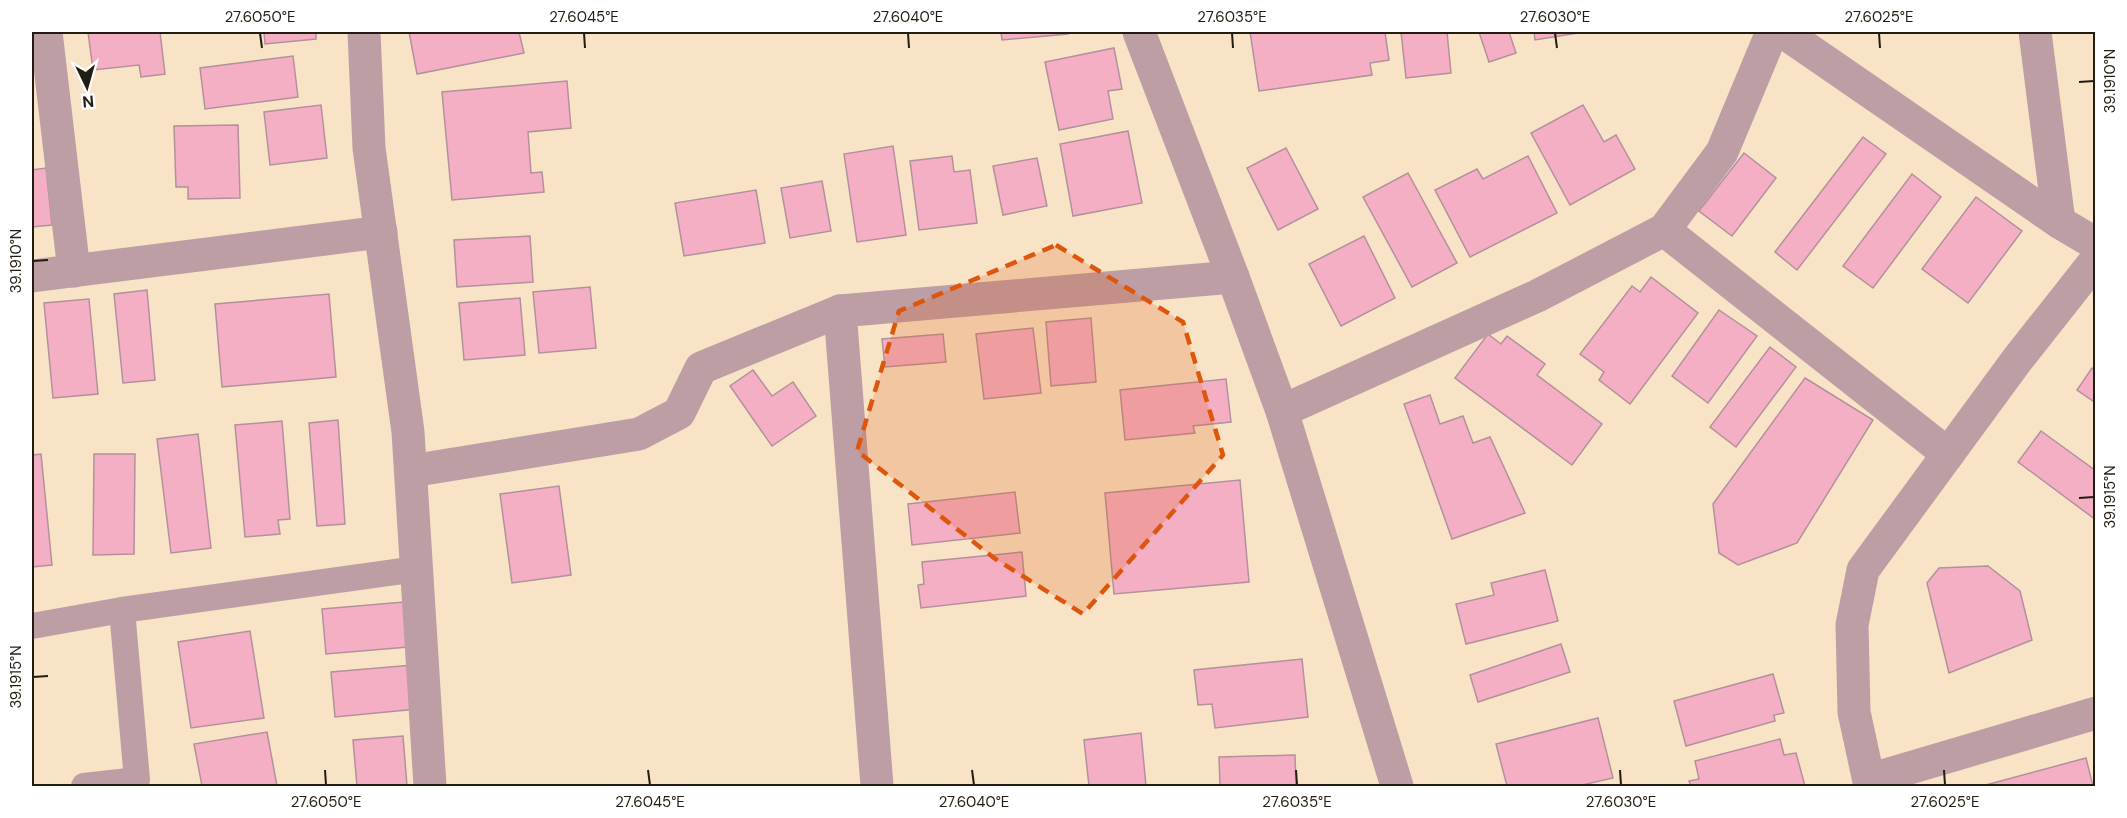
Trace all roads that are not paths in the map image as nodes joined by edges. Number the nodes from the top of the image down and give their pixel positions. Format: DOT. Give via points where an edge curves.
graph roads {
  1 [pos="46,32"];
  2 [pos="364,32"];
  3 [pos="1139,32"];
  4 [pos="1772,32"];
  5 [pos="1783,32"];
  6 [pos="2035,32"];
  7 [pos="2059,222"];
  8 [pos="1664,230"];
  9 [pos="381,232"];
  10 [pos="2096,243"];
  11 [pos="2096,260"];
  12 [pos="74,271"];
  13 [pos="32,276"];
  14 [pos="1233,277"];
  15 [pos="840,311"];
  16 [pos="1282,411"];
  17 [pos="1948,454"];
  18 [pos="411,471"];
  19 [pos="417,569"];
  20 [pos="122,610"];
  21 [pos="32,626"];
  22 [pos="2096,713"];
  23 [pos="1869,783"];
  24 [pos="84,786"];
  25 [pos="430,786"];
  26 [pos="877,786"];
  27 [pos="1397,786"];
  1 -- 12 [label="street"];
  2 -- 9 [label="street" via="369,148"];
  3 -- 14 [label="street"];
  4 -- 8 [label="street" via="1722,153"];
  5 -- 7 [label="street"];
  6 -- 7 [label="street"];
  7 -- 10 [label="street"];
  8 -- 16 [label="street" via="1537,296"];
  8 -- 17 [label="street"];
  9 -- 12 [label="street"];
  9 -- 18 [label="street"];
  11 -- 17 [label="street"];
  12 -- 13 [label="street"];
  14 -- 15 [label="street"];
  14 -- 16 [label="street"];
  15 -- 18 [label="street" via="701,368 679,413 639,434"];
  15 -- 26 [label="street"];
  16 -- 27 [label="street"];
  17 -- 23 [label="street" via="1863,570 1852,625 1854,712"];
  18 -- 19 [label="street"];
  19 -- 20 [label="lane"];
  19 -- 25 [label="street"];
  20 -- 21 [label="lane"];
  20 -- 24 [label="lane" via="136,780"];
  22 -- 23 [label="street"];
}
